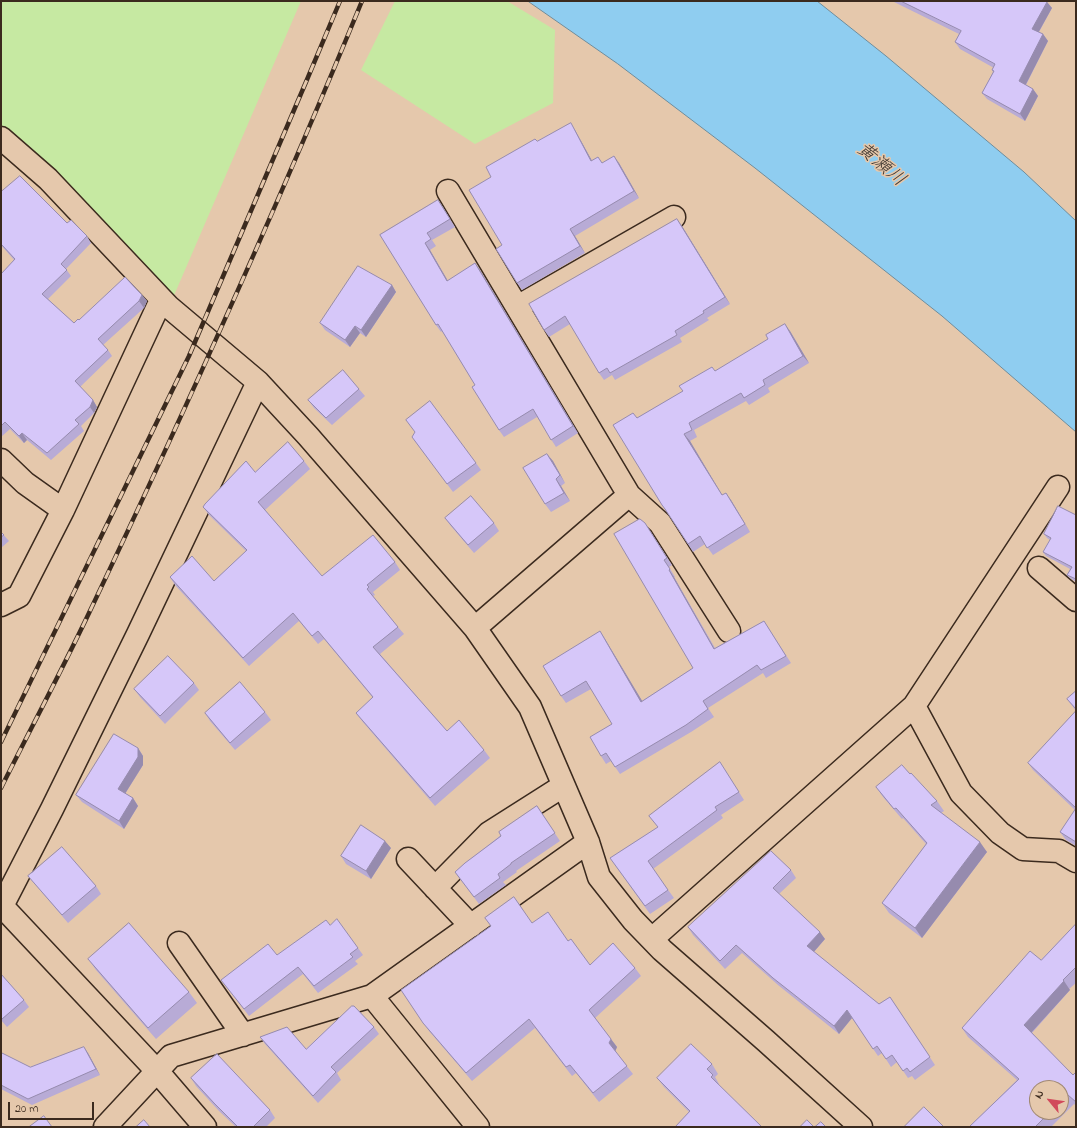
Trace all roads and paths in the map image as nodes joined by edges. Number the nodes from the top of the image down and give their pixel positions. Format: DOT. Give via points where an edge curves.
graph roads {
  1 [pos="1,138"];
  2 [pos="448,191"];
  3 [pos="674,217"];
  4 [pos="161,300"];
  5 [pos="517,306"];
  6 [pos="258,382"];
  7 [pos="1,460"];
  8 [pos="1058,487"];
  9 [pos="629,495"];
  10 [pos="63,510"];
  11 [pos="1039,568"];
  12 [pos="1076,600"];
  13 [pos="1,605"];
  14 [pos="475,628"];
  15 [pos="729,631"];
  16 [pos="914,706"];
  17 [pos="564,786"];
  18 [pos="588,842"];
  19 [pos="408,859"];
  20 [pos="1076,861"];
  21 [pos="435,888"];
  22 [pos="1,907"];
  23 [pos="471,926"];
  24 [pos="652,939"];
  25 [pos="179,943"];
  26 [pos="372,996"];
  27 [pos="243,1035"];
  28 [pos="157,1071"];
  29 [pos="105,1127"];
  30 [pos="205,1127"];
  31 [pos="478,1127"];
  32 [pos="861,1127"];
  1 -- 4 [label="street" via="48,179"];
  2 -- 5 [label="street"];
  3 -- 5 [label="street"];
  4 -- 6 [label="street"];
  4 -- 10 [label="street"];
  5 -- 9 [label="street"];
  6 -- 14 [label="street"];
  6 -- 22 [label="street" via="135,642"];
  7 -- 10 [label="street" via="25,483"];
  8 -- 16 [label="street"];
  9 -- 14 [label="street"];
  9 -- 15 [label="street" via="660,523"];
  10 -- 13 [label="street" via="18,596"];
  11 -- 12 [label="street"];
  14 -- 17 [label="street" via="530,707"];
  16 -- 20 [label="street" via="960,793 1000,833 1023,849 1059,851"];
  16 -- 24 [label="street"];
  17 -- 18 [label="street"];
  17 -- 21 [label="street" via="489,833"];
  18 -- 23 [label="street"];
  18 -- 24 [label="street" via="599,877 633,920"];
  19 -- 21 [label="street"];
  21 -- 23 [label="street"];
  22 -- 28 [label="street"];
  23 -- 26 [label="street"];
  24 -- 32 [label="street"];
  25 -- 27 [label="street"];
  26 -- 27 [label="street"];
  26 -- 31 [label="street"];
  27 -- 28 [label="street" via="171,1056"];
  28 -- 29 [label="street"];
  28 -- 30 [label="street"];
}
